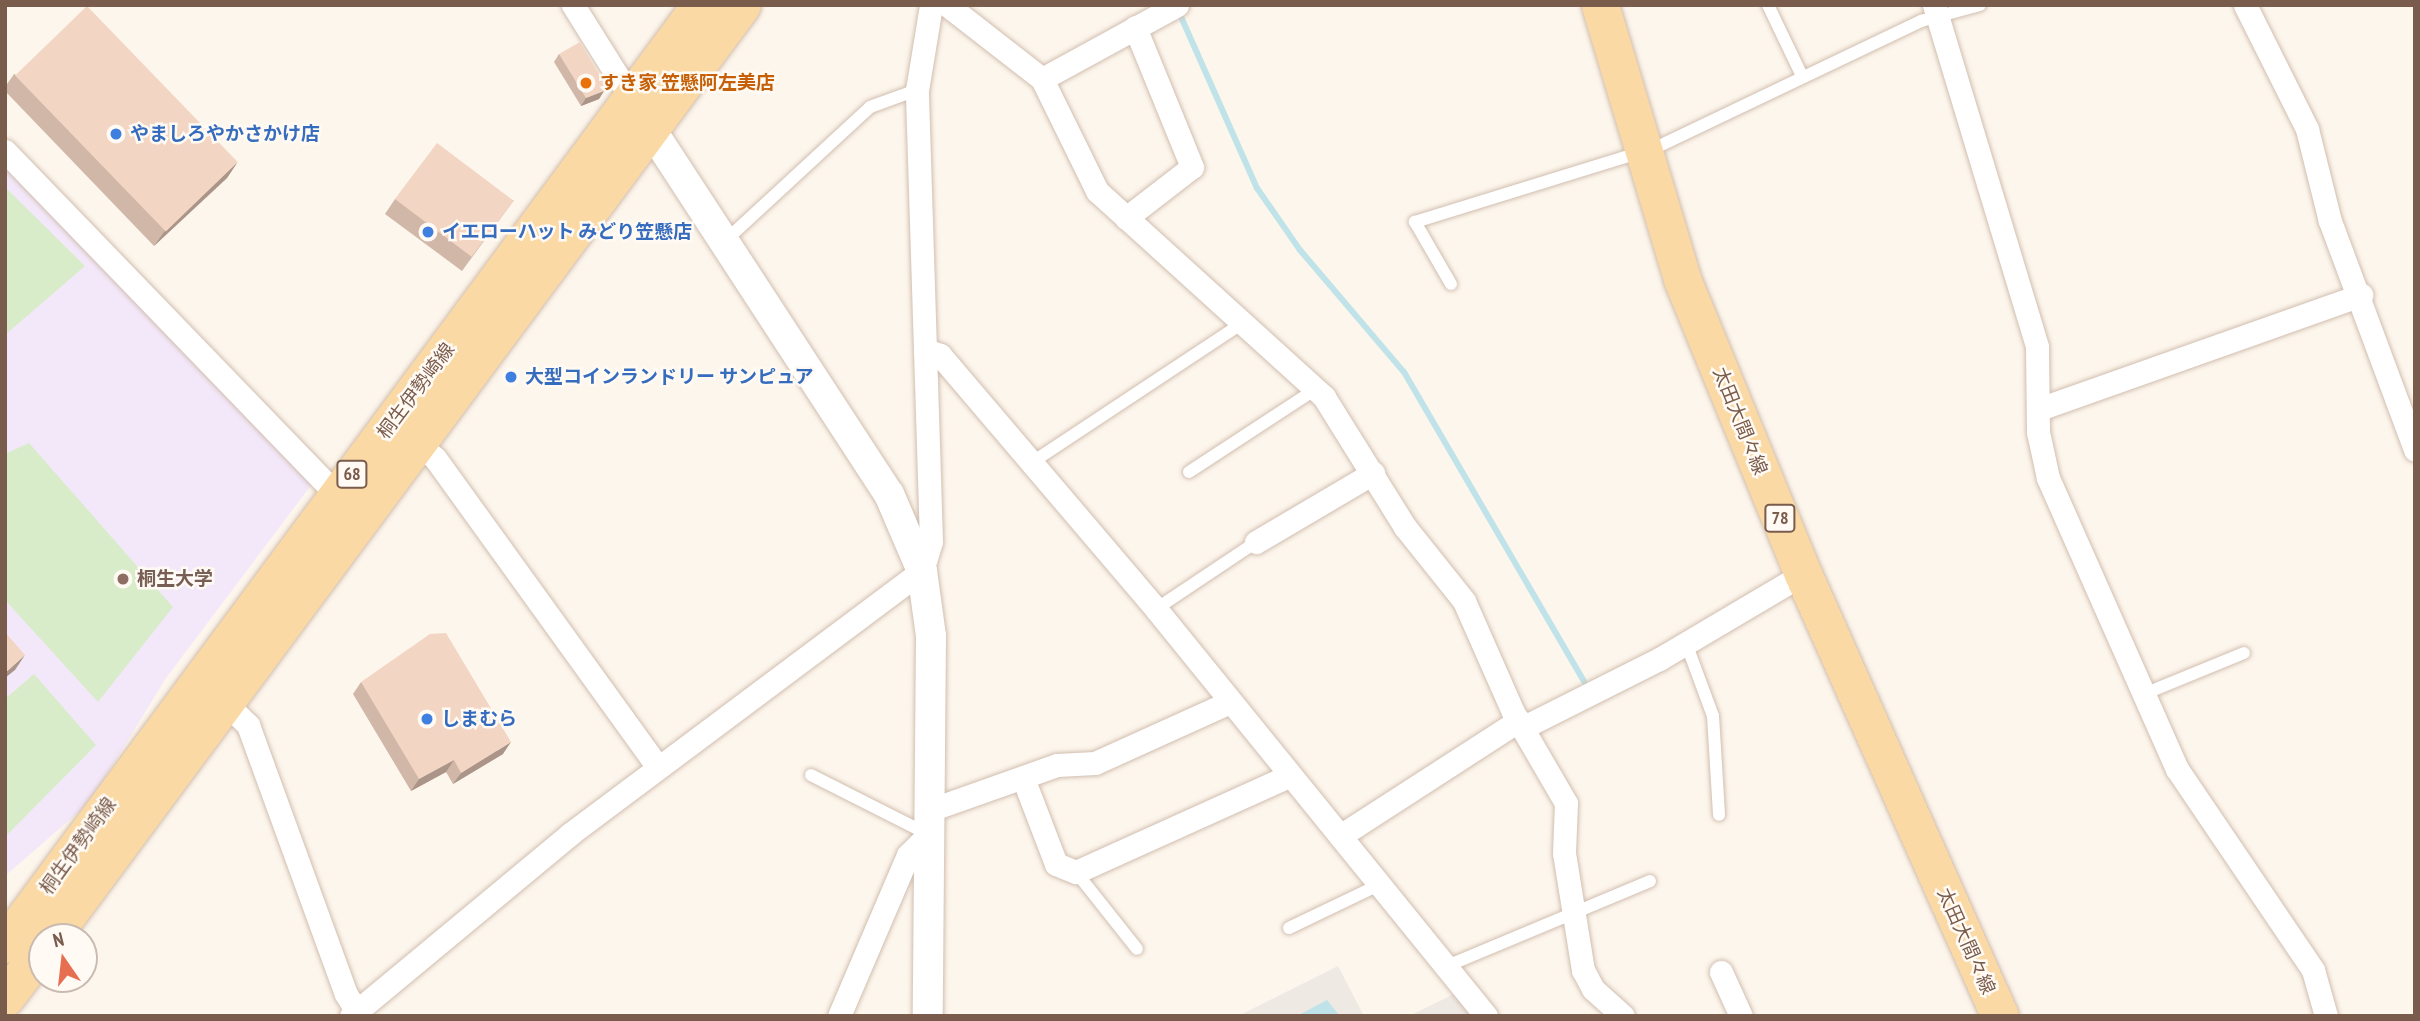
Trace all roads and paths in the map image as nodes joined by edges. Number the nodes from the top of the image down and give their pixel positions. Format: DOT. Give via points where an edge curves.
graph roads {
  1 [pos="573,5"];
  2 [pos="700,5"];
  3 [pos="742,5"];
  4 [pos="931,5"];
  5 [pos="947,5"];
  6 [pos="1177,5"];
  7 [pos="1600,5"];
  8 [pos="1768,5"];
  9 [pos="1980,5"];
  10 [pos="2245,5"];
  11 [pos="1936,10"];
  12 [pos="1135,27"];
  13 [pos="1802,76"];
  14 [pos="1042,79"];
  15 [pos="917,90"];
  16 [pos="632,99"];
  17 [pos="651,130"];
  18 [pos="5,151"];
  19 [pos="1642,151"];
  20 [pos="1126,218"];
  21 [pos="723,242"];
  22 [pos="1451,284"];
  23 [pos="2361,295"];
  24 [pos="1244,322"];
  25 [pos="925,350"];
  26 [pos="1316,388"];
  27 [pos="2039,409"];
  28 [pos="417,443"];
  29 [pos="2415,450"];
  30 [pos="1031,463"];
  31 [pos="1189,472"];
  32 [pos="1373,473"];
  33 [pos="336,494"];
  34 [pos="1256,542"];
  35 [pos="922,571"];
  36 [pos="1803,574"];
  37 [pos="1156,609"];
  38 [pos="1686,643"];
  39 [pos="2244,653"];
  40 [pos="213,692"];
  41 [pos="2144,694"];
  42 [pos="1230,702"];
  43 [pos="1521,723"];
  44 [pos="657,766"];
  45 [pos="811,775"];
  46 [pos="1289,776"];
  47 [pos="1023,778"];
  48 [pos="1719,815"];
  49 [pos="929,822"];
  50 [pos="1340,836"];
  51 [pos="1076,872"];
  52 [pos="1650,881"];
  53 [pos="1381,884"];
  54 [pos="1576,911"];
  55 [pos="60,923"];
  56 [pos="1289,928"];
  57 [pos="5,944"];
  58 [pos="1137,949"];
  59 [pos="1447,966"];
  60 [pos="28,968"];
  61 [pos="1721,972"];
  62 [pos="5,998"];
  63 [pos="355,1014"];
  64 [pos="839,1016"];
  65 [pos="928,1016"];
  66 [pos="1486,1016"];
  67 [pos="1623,1016"];
  68 [pos="1741,1016"];
  69 [pos="2000,1016"];
  70 [pos="2326,1016"];
  1 -- 16 [label="street"];
  2 -- 16 [label="main road, 桐生伊勢崎線 / 68"];
  3 -- 17 [label="main road, 桐生伊勢崎線 / 68"];
  4 -- 15 [label="street"];
  5 -- 14 [label="street"];
  6 -- 12 [label="street"];
  7 -- 19 [label="main road, 太田大間々線 / 78"];
  8 -- 13 [label="lane"];
  9 -- 11 [label="lane"];
  10 -- 23 [label="street" via="2307,129 2330,221"];
  11 -- 13 [label="lane"];
  11 -- 27 [label="street" via="2037,347"];
  12 -- 14 [label="street"];
  12 -- 20 [label="street" via="1192,167"];
  13 -- 19 [label="lane"];
  14 -- 20 [label="street" via="1090,182"];
  15 -- 21 [label="lane" via="870,107"];
  15 -- 25 [label="street"];
  16 -- 17 [label="street"];
  16 -- 33 [label="main road, 桐生伊勢崎線 / 68"];
  17 -- 21 [label="street"];
  17 -- 28 [label="main road, 桐生伊勢崎線 / 68"];
  18 -- 33 [label="street"];
  19 -- 22 [label="lane" via="1415,222"];
  19 -- 36 [label="main road, 太田大間々線 / 78" via="1682,279"];
  20 -- 24 [label="street"];
  21 -- 35 [label="street" via="888,494"];
  23 -- 27 [label="street"];
  23 -- 29 [label="street"];
  24 -- 26 [label="street"];
  24 -- 30 [label="lane"];
  25 -- 30 [label="street" via="940,355"];
  25 -- 35 [label="street" via="932,541"];
  26 -- 31 [label="lane"];
  26 -- 32 [label="street"];
  27 -- 41 [label="street" via="2048,478"];
  28 -- 40 [label="main road, 桐生伊勢崎線 / 68"];
  28 -- 44 [label="street" via="435,458"];
  30 -- 37 [label="street"];
  32 -- 34 [label="street"];
  32 -- 43 [label="street" via="1405,527 1464,601"];
  33 -- 40 [label="main road, 桐生伊勢崎線 / 68"];
  34 -- 37 [label="lane"];
  35 -- 44 [label="street"];
  35 -- 49 [label="street" via="931,636"];
  36 -- 38 [label="street"];
  36 -- 69 [label="main road, 太田大間々線 / 78"];
  37 -- 42 [label="street"];
  38 -- 43 [label="street"];
  38 -- 48 [label="lane" via="1713,716"];
  39 -- 41 [label="lane"];
  40 -- 55 [label="main road, 桐生伊勢崎線 / 68"];
  40 -- 57 [label="main road, 桐生伊勢崎線 / 68"];
  40 -- 63 [label="street" via="248,725"];
  41 -- 70 [label="street" via="2189,791 2313,970"];
  42 -- 46 [label="street"];
  42 -- 47 [label="street" via="1095,763 1057,765"];
  43 -- 50 [label="street"];
  43 -- 54 [label="street" via="1566,803 1564,853"];
  44 -- 63 [label="street"];
  45 -- 49 [label="lane"];
  46 -- 50 [label="street"];
  46 -- 51 [label="street"];
  47 -- 49 [label="street"];
  47 -- 51 [label="street" via="1056,864"];
  49 -- 64 [label="street" via="908,855"];
  49 -- 65 [label="street"];
  50 -- 53 [label="street"];
  51 -- 58 [label="lane"];
  52 -- 54 [label="lane"];
  53 -- 56 [label="lane"];
  53 -- 59 [label="street"];
  54 -- 59 [label="lane"];
  54 -- 67 [label="street" via="1587,981"];
  59 -- 66 [label="street"];
  60 -- 62 [label="main road"];
  61 -- 68 [label="street"];
}
